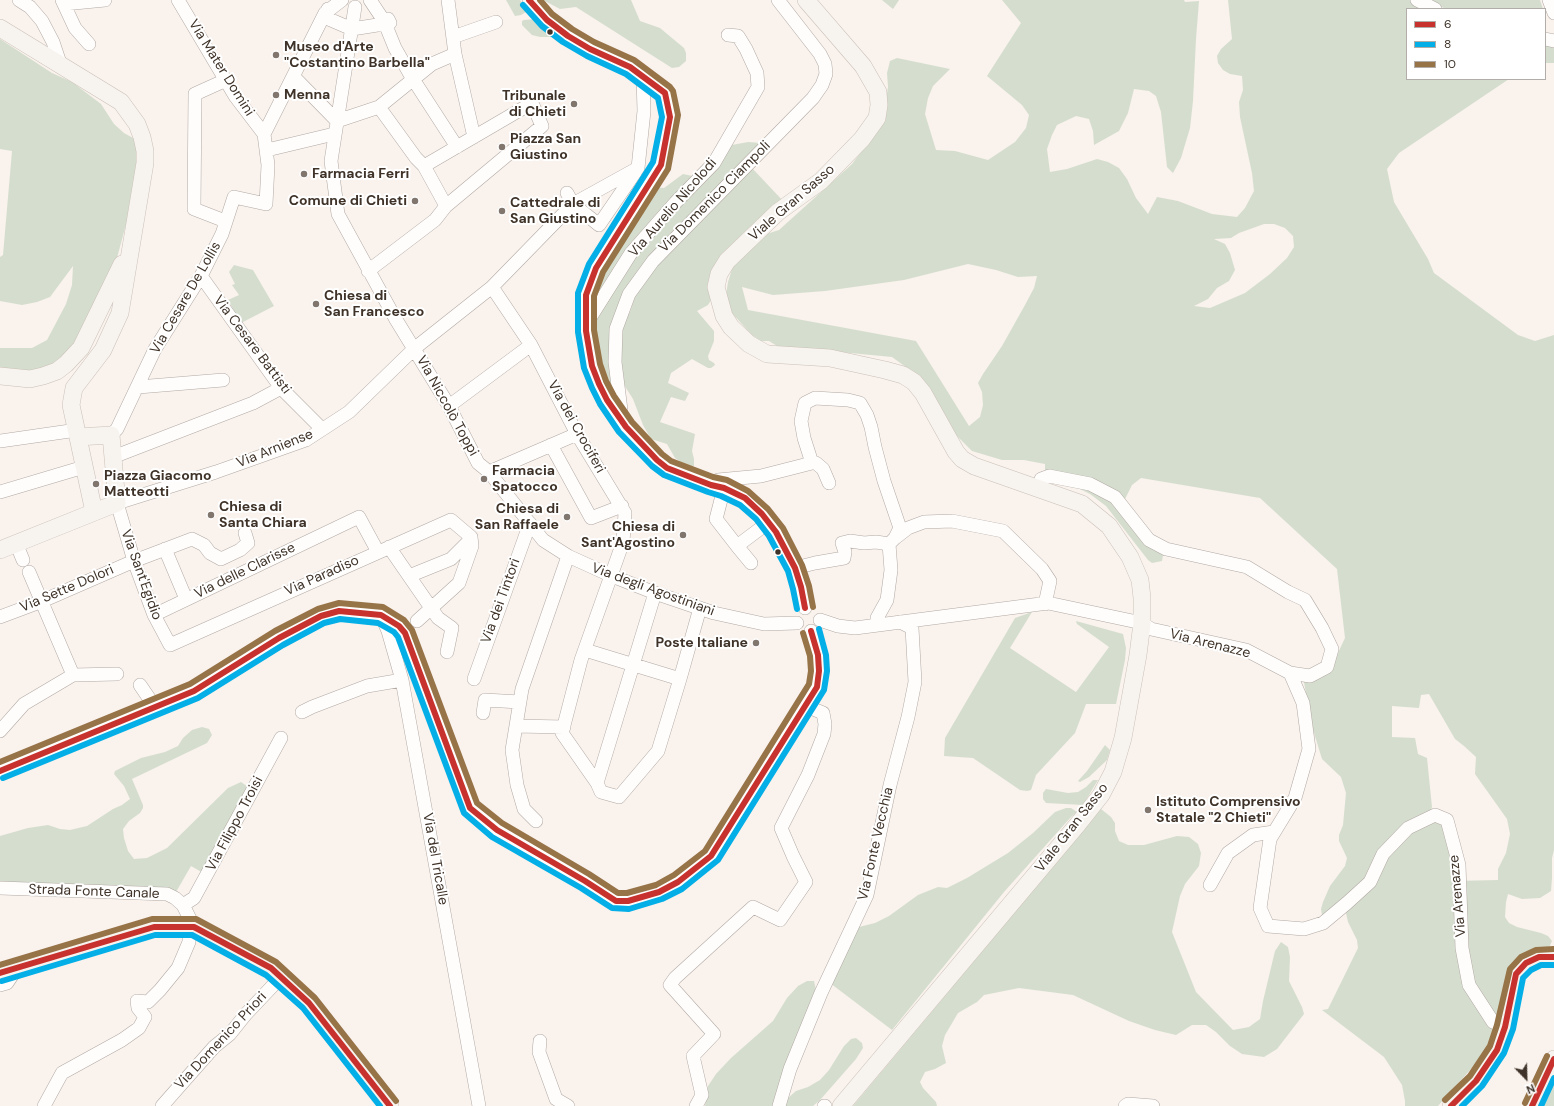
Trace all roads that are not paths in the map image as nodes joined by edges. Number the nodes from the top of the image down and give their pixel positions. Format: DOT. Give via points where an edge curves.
graph roads {
  1 [pos="105,0"];
  2 [pos="178,0"];
  3 [pos="332,0"];
  4 [pos="342,0"];
  5 [pos="370,0"];
  6 [pos="380,0"];
  7 [pos="448,0"];
  8 [pos="529,0"];
  9 [pos="778,0"];
  10 [pos="806,0"];
  11 [pos="1417,0"];
  12 [pos="1549,0"];
  13 [pos="88,1"];
  14 [pos="63,2"];
  15 [pos="350,3"];
  16 [pos="28,4"];
  17 [pos="1433,8"];
  18 [pos="1554,14"];
  19 [pos="324,16"];
  20 [pos="496,22"];
  21 [pos="386,24"];
  22 [pos="0,28"];
  23 [pos="352,29"];
  24 [pos="728,35"];
  25 [pos="453,37"];
  26 [pos="89,44"];
  27 [pos="455,54"];
  28 [pos="60,63"];
  29 [pos="294,77"];
  30 [pos="643,77"];
  31 [pos="413,78"];
  32 [pos="226,80"];
  33 [pos="379,107"];
  34 [pos="337,121"];
  35 [pos="472,130"];
  36 [pos="264,134"];
  37 [pos="334,134"];
  38 [pos="454,142"];
  39 [pos="267,150"];
  40 [pos="420,162"];
  41 [pos="638,168"];
  42 [pos="570,199"];
  43 [pos="446,206"];
  44 [pos="225,221"];
  45 [pos="133,238"];
  46 [pos="368,271"];
  47 [pos="201,276"];
  48 [pos="492,287"];
  49 [pos="586,320"];
  50 [pos="532,345"];
  51 [pos="415,348"];
  52 [pos="0,376"];
  53 [pos="223,380"];
  54 [pos="138,387"];
  55 [pos="281,388"];
  56 [pos="449,406"];
  57 [pos="619,417"];
  58 [pos="322,428"];
  59 [pos="77,434"];
  60 [pos="577,434"];
  61 [pos="111,435"];
  62 [pos="0,441"];
  63 [pos="551,445"];
  64 [pos="113,457"];
  65 [pos="812,462"];
  66 [pos="478,463"];
  67 [pos="84,468"];
  68 [pos="489,472"];
  69 [pos="829,483"];
  70 [pos="711,484"];
  71 [pos="724,488"];
  72 [pos="1038,488"];
  73 [pos="0,492"];
  74 [pos="117,503"];
  75 [pos="622,506"];
  76 [pos="94,512"];
  77 [pos="769,522"];
  78 [pos="530,523"];
  79 [pos="245,533"];
  80 [pos="471,537"];
  81 [pos="892,541"];
  82 [pos="16,544"];
  83 [pos="737,546"];
  84 [pos="384,549"];
  85 [pos="0,550"];
  86 [pos="165,550"];
  87 [pos="568,556"];
  88 [pos="134,561"];
  89 [pos="751,563"];
  90 [pos="795,568"];
  91 [pos="409,576"];
  92 [pos="612,576"];
  93 [pos="655,593"];
  94 [pos="186,599"];
  95 [pos="40,602"];
  96 [pos="1045,604"];
  97 [pos="700,608"];
  98 [pos="805,608"];
  99 [pos="431,609"];
  100 [pos="154,615"];
  101 [pos="381,615"];
  102 [pos="0,617"];
  103 [pos="820,620"];
  104 [pos="900,622"];
  105 [pos="1142,623"];
  106 [pos="797,624"];
  107 [pos="877,625"];
  108 [pos="811,631"];
  109 [pos="405,633"];
  110 [pos="170,645"];
  111 [pos="585,650"];
  112 [pos="447,652"];
  113 [pos="634,665"];
  114 [pos="1290,673"];
  115 [pos="117,674"];
  116 [pos="73,675"];
  117 [pos="474,679"];
  118 [pos="680,679"];
  119 [pos="402,680"];
  120 [pos="140,685"];
  121 [pos="520,702"];
  122 [pos="806,706"];
  123 [pos="155,707"];
  124 [pos="302,712"];
  125 [pos="483,713"];
  126 [pos="516,726"];
  127 [pos="563,730"];
  128 [pos="0,731"];
  129 [pos="281,738"];
  130 [pos="0,771"];
  131 [pos="597,783"];
  132 [pos="536,821"];
  133 [pos="1274,832"];
  134 [pos="1210,886"];
  135 [pos="0,888"];
  136 [pos="183,905"];
  137 [pos="192,927"];
  138 [pos="1554,957"];
  139 [pos="17,968"];
  140 [pos="0,973"];
  141 [pos="281,977"];
  142 [pos="0,985"];
  143 [pos="1505,1027"];
  144 [pos="540,1041"];
  145 [pos="1554,1059"];
  146 [pos="845,1101"];
  147 [pos="44,1106"];
  148 [pos="162,1106"];
  149 [pos="390,1106"];
  150 [pos="479,1106"];
  151 [pos="568,1106"];
  152 [pos="696,1106"];
  153 [pos="779,1106"];
  154 [pos="1125,1106"];
  155 [pos="1153,1106"];
  156 [pos="1451,1106"];
  157 [pos="1532,1106"];
  1 -- 13 [label="street"];
  2 -- 32 [label="street, Via Mater Domini"];
  3 -- 19 [label="street"];
  4 -- 19 [label="street"];
  5 -- 15 [label="street" via="363,6"];
  5 -- 21 [label="street"];
  6 -- 21 [label="street" via="390,23"];
  7 -- 25 [label="street"];
  8 -- 30 [label="street" via="547,20 568,36 630,67"];
  9 -- 57 [label="street, Via Domenico Ciampoli" via="820,54 826,74 822,85 813,98 653,261 628,294 616,329 615,362 621,410"];
  10 -- 72 [label="main road, Viale Gran Sasso" via="863,66 878,92 877,118 862,139 821,181 778,212 727,261 719,274 716,287 724,316 731,327 749,344 767,354 830,358 902,375 914,382 923,393 962,459 974,466"];
  11 -- 17 [label="street"];
  12 -- 18 [label="street"];
  13 -- 14 [label="street"];
  14 -- 26 [label="street" via="74,28"];
  15 -- 23 [label="street, Via Niccolò Toppi"];
  16 -- 28 [label="street" via="42,21"];
  19 -- 23 [label="street"];
  19 -- 29 [label="street"];
  20 -- 25 [label="street"];
  21 -- 23 [label="street"];
  21 -- 31 [label="street" via="395,48"];
  22 -- 28 [label="main road"];
  23 -- 34 [label="street, Via Niccolò Toppi"];
  24 -- 49 [label="street, Via Aurelio Nicolodi" via="738,36 746,49 757,73 758,87 714,164 631,253 590,318"];
  25 -- 27 [label="street"];
  27 -- 31 [label="street" via="432,64"];
  27 -- 35 [label="street"];
  28 -- 45 [label="main road" via="121,102 137,124 145,151 145,164"];
  29 -- 34 [label="street"];
  29 -- 36 [label="street"];
  30 -- 41 [label="street" via="644,111"];
  30 -- 49 [label="street" via="665,93 670,117 664,154 661,165 596,268 586,295"];
  31 -- 33 [label="street"];
  31 -- 38 [label="street"];
  32 -- 36 [label="street, Via Mater Domini"];
  32 -- 44 [label="street" via="195,94 194,209"];
  33 -- 34 [label="street"];
  33 -- 40 [label="street"];
  34 -- 37 [label="street, Via Niccolò Toppi"];
  35 -- 38 [label="street"];
  35 -- 43 [label="street" via="532,103 542,126"];
  36 -- 39 [label="street, Via Cesare De Lollis"];
  37 -- 39 [label="street"];
  37 -- 46 [label="street, Via Niccolò Toppi" via="331,161 338,214"];
  38 -- 40 [label="street"];
  39 -- 44 [label="street, Via Cesare De Lollis" via="266,204 234,197"];
  40 -- 43 [label="street"];
  41 -- 42 [label="street, Via Arniense"];
  41 -- 42 [label="street" via="599,225"];
  42 -- 48 [label="street, Via Arniense"];
  43 -- 46 [label="street" via="435,220"];
  44 -- 47 [label="street, Via Cesare De Lollis" via="222,234"];
  45 -- 52 [label="main road" via="88,336 74,357 57,371 43,376 30,379"];
  45 -- 59 [label="main road" via="120,313 103,350 74,388 71,405"];
  46 -- 51 [label="street, Via Niccolò Toppi"];
  47 -- 54 [label="street, Via Cesare De Lollis" via="155,349"];
  47 -- 55 [label="street, Via Cesare Battisti"];
  48 -- 50 [label="street, Via dei Crociferi"];
  48 -- 51 [label="street, Via Arniense"];
  49 -- 57 [label="street" via="595,375"];
  50 -- 56 [label="street"];
  50 -- 60 [label="street, Via dei Crociferi"];
  51 -- 56 [label="street, Via Niccolò Toppi"];
  51 -- 58 [label="street, Via Arniense" via="349,412"];
  53 -- 54 [label="street"];
  54 -- 61 [label="street, Via Cesare De Lollis" via="117,429"];
  55 -- 58 [label="street, Via Cesare Battisti"];
  55 -- 64 [label="street" via="253,403"];
  56 -- 66 [label="street, Via Niccolò Toppi"];
  57 -- 70 [label="street" via="636,438 667,468"];
  58 -- 74 [label="street, Via Arniense" via="306,440"];
  59 -- 61 [label="main road"];
  59 -- 62 [label="street"];
  59 -- 67 [label="main road"];
  60 -- 63 [label="street"];
  60 -- 75 [label="street, Via dei Crociferi"];
  61 -- 64 [label="main road"];
  63 -- 68 [label="street"];
  63 -- 75 [label="street" via="592,518"];
  64 -- 74 [label="main road"];
  65 -- 69 [label="street" via="824,469"];
  65 -- 70 [label="street" via="761,476 718,480"];
  65 -- 81 [label="street" via="801,421 805,403 816,398 848,400 860,404 871,427 884,481 900,528"];
  66 -- 68 [label="street, Via degli Agostiniani"];
  67 -- 73 [label="street"];
  67 -- 76 [label="main road"];
  68 -- 78 [label="street, Via degli Agostiniani"];
  70 -- 71 [label="street"];
  71 -- 77 [label="street" via="745,498"];
  71 -- 83 [label="street" via="716,519"];
  72 -- 105 [label="main road, Viale Gran Sasso" via="1082,504 1109,526 1130,557 1140,580"];
  72 -- 114 [label="street" via="1041,478 1049,476 1090,484 1115,497 1150,540 1166,549 1247,567 1305,600 1332,649 1327,667 1310,676"];
  74 -- 76 [label="main road, Via Arniense"];
  74 -- 88 [label="street, Via Sant'Egidio"];
  75 -- 92 [label="street, Via dei Crociferi" via="625,513 623,542"];
  76 -- 82 [label="main road, Via Arniense"];
  77 -- 83 [label="street"];
  77 -- 90 [label="street"];
  78 -- 87 [label="street, Via degli Agostiniani" via="543,540"];
  78 -- 117 [label="street, Via dei Tintori"];
  79 -- 86 [label="street, Via Sette Dolori" via="248,543 221,559 210,554 204,545 192,539"];
  80 -- 84 [label="street, Via Paradiso" via="451,520"];
  80 -- 91 [label="street" via="451,559"];
  80 -- 99 [label="street" via="472,546 461,584"];
  81 -- 90 [label="street" via="842,543 844,558"];
  81 -- 96 [label="street" via="908,528 924,522 952,521 1003,531 1042,569 1050,581"];
  81 -- 107 [label="street" via="887,600 877,618"];
  82 -- 85 [label="main road, Via Arniense"];
  82 -- 95 [label="street"];
  83 -- 89 [label="street"];
  84 -- 91 [label="street"];
  84 -- 94 [label="street, Via delle Clarisse" via="359,517"];
  84 -- 110 [label="street, Via Paradiso"];
  86 -- 88 [label="street, Via Sette Dolori"];
  86 -- 94 [label="street"];
  87 -- 92 [label="street, Via degli Agostiniani"];
  87 -- 121 [label="street" via="533,655"];
  88 -- 95 [label="street, Via Sette Dolori"];
  88 -- 100 [label="street, Via Sant'Egidio"];
  90 -- 98 [label="street"];
  91 -- 99 [label="street"];
  92 -- 93 [label="street, Via degli Agostiniani"];
  92 -- 111 [label="street, Via dei Crociferi"];
  93 -- 97 [label="street, Via degli Agostiniani"];
  93 -- 113 [label="street"];
  94 -- 100 [label="street, Via delle Clarisse"];
  95 -- 102 [label="street, Via Sette Dolori"];
  95 -- 116 [label="street"];
  96 -- 104 [label="street, Via Arenazze"];
  96 -- 105 [label="street, Via Arenazze"];
  97 -- 106 [label="street, Via degli Agostiniani" via="771,625"];
  97 -- 118 [label="street"];
  98 -- 103 [label="street" via="816,610"];
  98 -- 106 [label="street" via="798,612"];
  99 -- 109 [label="street"];
  99 -- 112 [label="street" via="452,628"];
  100 -- 110 [label="street, Via Sant'Egidio"];
  101 -- 109 [label="street"];
  101 -- 119 [label="street, Via del Tricalle"];
  101 -- 123 [label="street" via="339,611 321,616 279,638 194,691"];
  103 -- 107 [label="street, Via Arenazze" via="845,628"];
  103 -- 108 [label="street" via="817,627"];
  104 -- 107 [label="street, Via Arenazze"];
  104 -- 153 [label="street, Via Fonte Vecchia" via="912,628 915,682 867,895 818,1000 790,1069"];
  105 -- 114 [label="street, Via Arenazze" via="1151,629 1246,650"];
  105 -- 146 [label="main road, Viale Gran Sasso" via="1123,738 1111,777 1101,795"];
  106 -- 108 [label="street" via="804,630"];
  108 -- 122 [label="street" via="818,655 819,671 817,687"];
  109 -- 122 [label="street" via="470,808 497,830 616,901 642,898 659,892 678,882 711,856"];
  111 -- 113 [label="street"];
  111 -- 127 [label="street, Via dei Crociferi"];
  113 -- 118 [label="street"];
  113 -- 131 [label="street"];
  114 -- 133 [label="street, Via Arenazze" via="1303,703 1309,750 1295,798"];
  115 -- 116 [label="street"];
  116 -- 128 [label="street" via="24,704"];
  118 -- 131 [label="street" via="658,751 619,797 601,792"];
  119 -- 124 [label="street" via="366,686"];
  119 -- 150 [label="street, Via del Tricalle"];
  120 -- 123 [label="street"];
  121 -- 125 [label="street" via="485,700"];
  121 -- 126 [label="street"];
  122 -- 152 [label="street" via="823,713 824,734 808,775 781,828 806,882 780,920 753,907 670,985 714,1034 693,1056 702,1095"];
  123 -- 130 [label="street"];
  126 -- 127 [label="street"];
  126 -- 132 [label="street" via="512,750 517,785 524,809"];
  127 -- 131 [label="street"];
  129 -- 136 [label="street, Via Filippo Troisi" via="194,898"];
  133 -- 134 [label="street" via="1253,835 1228,853"];
  133 -- 143 [label="street, Via Arenazze" via="1270,839 1260,908 1268,926 1304,929 1323,923 1370,882 1383,854 1408,828 1435,815 1448,820 1459,865 1462,948 1469,985 1493,1022"];
  135 -- 136 [label="street, Strada Fonte Canale" via="167,894"];
  136 -- 137 [label="street, Strada Fonte Canale"];
  137 -- 139 [label="main road" via="154,927"];
  137 -- 141 [label="main road" via="270,968"];
  137 -- 147 [label="street" via="189,942 178,968 148,1002 137,1001 138,1008 145,1017 139,1028 62,1073"];
  138 -- 143 [label="main road" via="1539,957 1526,963 1516,974"];
  139 -- 140 [label="main road"];
  139 -- 142 [label="street" via="7,983"];
  141 -- 148 [label="street, Via Domenico Priori"];
  141 -- 149 [label="main road" via="309,1003"];
  143 -- 156 [label="main road" via="1497,1050 1476,1081"];
  144 -- 151 [label="street" via="539,1052 556,1099"];
  145 -- 157 [label="main road"];
  154 -- 155 [label="street"];
}
